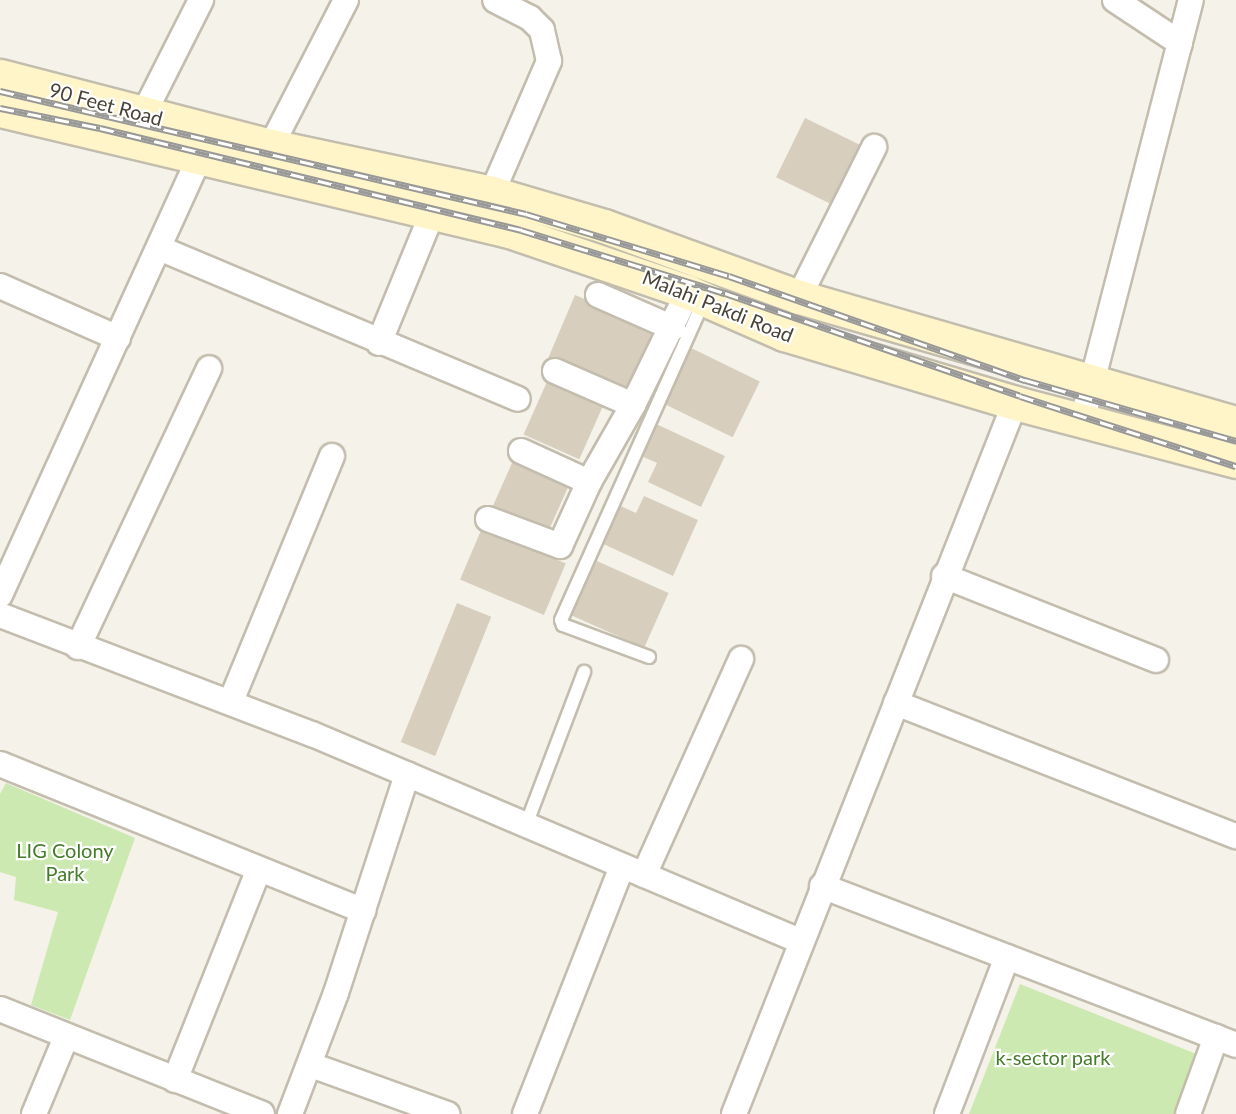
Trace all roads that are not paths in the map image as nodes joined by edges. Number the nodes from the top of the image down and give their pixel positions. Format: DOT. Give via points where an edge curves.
graph roads {
  1 [pos="201,0"];
  2 [pos="346,0"];
  3 [pos="495,0"];
  4 [pos="1115,0"];
  5 [pos="1191,0"];
  6 [pos="1180,43"];
  7 [pos="0,76"];
  8 [pos="0,110"];
  9 [pos="143,115"];
  10 [pos="205,146"];
  11 [pos="271,146"];
  12 [pos="874,147"];
  13 [pos="392,172"];
  14 [pos="492,192"];
  15 [pos="386,203"];
  16 [pos="432,214"];
  17 [pos="159,248"];
  18 [pos="0,286"];
  19 [pos="598,295"];
  20 [pos="696,296"];
  21 [pos="799,297"];
  22 [pos="672,328"];
  23 [pos="118,338"];
  24 [pos="379,343"];
  25 [pos="209,368"];
  26 [pos="555,371"];
  27 [pos="1094,380"];
  28 [pos="518,399"];
  29 [pos="1015,403"];
  30 [pos="633,405"];
  31 [pos="1082,422"];
  32 [pos="1236,423"];
  33 [pos="521,451"];
  34 [pos="332,456"];
  35 [pos="1236,461"];
  36 [pos="589,482"];
  37 [pos="488,519"];
  38 [pos="944,576"];
  39 [pos="0,595"];
  40 [pos="0,615"];
  41 [pos="78,647"];
  42 [pos="649,657"];
  43 [pos="741,659"];
  44 [pos="1156,660"];
  45 [pos="584,672"];
  46 [pos="231,701"];
  47 [pos="896,703"];
  48 [pos="0,764"];
  49 [pos="407,774"];
  50 [pos="526,825"];
  51 [pos="1236,836"];
  52 [pos="259,869"];
  53 [pos="633,871"];
  54 [pos="822,886"];
  55 [pos="363,911"];
  56 [pos="800,941"];
  57 [pos="1008,957"];
  58 [pos="0,1009"];
  59 [pos="66,1037"];
  60 [pos="1226,1041"];
  61 [pos="311,1065"];
  62 [pos="175,1080"];
  63 [pos="34,1114"];
  64 [pos="262,1114"];
  65 [pos="290,1114"];
  66 [pos="447,1114"];
  67 [pos="525,1114"];
  68 [pos="734,1114"];
  69 [pos="947,1114"];
  70 [pos="1188,1114"];
  1 -- 9 [label="street"];
  2 -- 11 [label="street"];
  3 -- 14 [label="street" via="530,18 542,30 549,61"];
  4 -- 6 [label="street"];
  5 -- 6 [label="street"];
  6 -- 27 [label="street"];
  7 -- 9 [label="main road, 90 Feet Road"];
  8 -- 10 [label="main road, 90 Feet Road"];
  9 -- 10 [label="main road, 90 Feet Road"];
  10 -- 11 [label="main road, Malahi Pakdi Road"];
  10 -- 15 [label="main road, Malahi Pakdi Road"];
  10 -- 17 [label="street"];
  11 -- 13 [label="main road, Malahi Pakdi Road"];
  12 -- 21 [label="street"];
  13 -- 14 [label="main road, Malahi Pakdi Road"];
  13 -- 15 [label="main road"];
  14 -- 21 [label="main road, Malahi Pakdi Road" via="604,226"];
  15 -- 16 [label="main road, Malahi Pakdi Road"];
  16 -- 20 [label="main road, Malahi Pakdi Road" via="509,231"];
  16 -- 24 [label="street"];
  17 -- 23 [label="street"];
  17 -- 24 [label="street"];
  18 -- 23 [label="street"];
  19 -- 22 [label="street"];
  20 -- 22 [label="street"];
  20 -- 29 [label="main road, Malahi Pakdi Road" via="783,334"];
  20 -- 42 [label="lane" via="561,620 563,625"];
  21 -- 27 [label="main road, Malahi Pakdi Road"];
  22 -- 30 [label="street"];
  23 -- 39 [label="street"];
  24 -- 28 [label="street"];
  25 -- 41 [label="street"];
  26 -- 30 [label="street"];
  27 -- 31 [label="street"];
  27 -- 32 [label="main road, Malahi Pakdi Road"];
  29 -- 31 [label="main road, Malahi Pakdi Road"];
  29 -- 38 [label="street"];
  30 -- 36 [label="street"];
  31 -- 35 [label="main road, Malahi Pakdi Road"];
  33 -- 36 [label="street"];
  34 -- 46 [label="street"];
  36 -- 37 [label="street" via="559,547"];
  38 -- 44 [label="street"];
  38 -- 47 [label="street"];
  40 -- 41 [label="street"];
  41 -- 46 [label="street"];
  43 -- 53 [label="street"];
  45 -- 50 [label="lane"];
  46 -- 49 [label="street"];
  47 -- 51 [label="street"];
  47 -- 54 [label="street"];
  48 -- 52 [label="street"];
  49 -- 50 [label="street"];
  49 -- 55 [label="street"];
  50 -- 53 [label="street"];
  52 -- 55 [label="street"];
  52 -- 62 [label="street"];
  53 -- 56 [label="street"];
  53 -- 67 [label="street"];
  54 -- 56 [label="street"];
  54 -- 57 [label="street"];
  55 -- 61 [label="street"];
  56 -- 68 [label="street"];
  57 -- 60 [label="street"];
  57 -- 69 [label="street"];
  58 -- 59 [label="street"];
  59 -- 62 [label="street"];
  59 -- 63 [label="street"];
  60 -- 70 [label="street"];
  61 -- 65 [label="street"];
  61 -- 66 [label="street"];
  62 -- 64 [label="street"];
}
